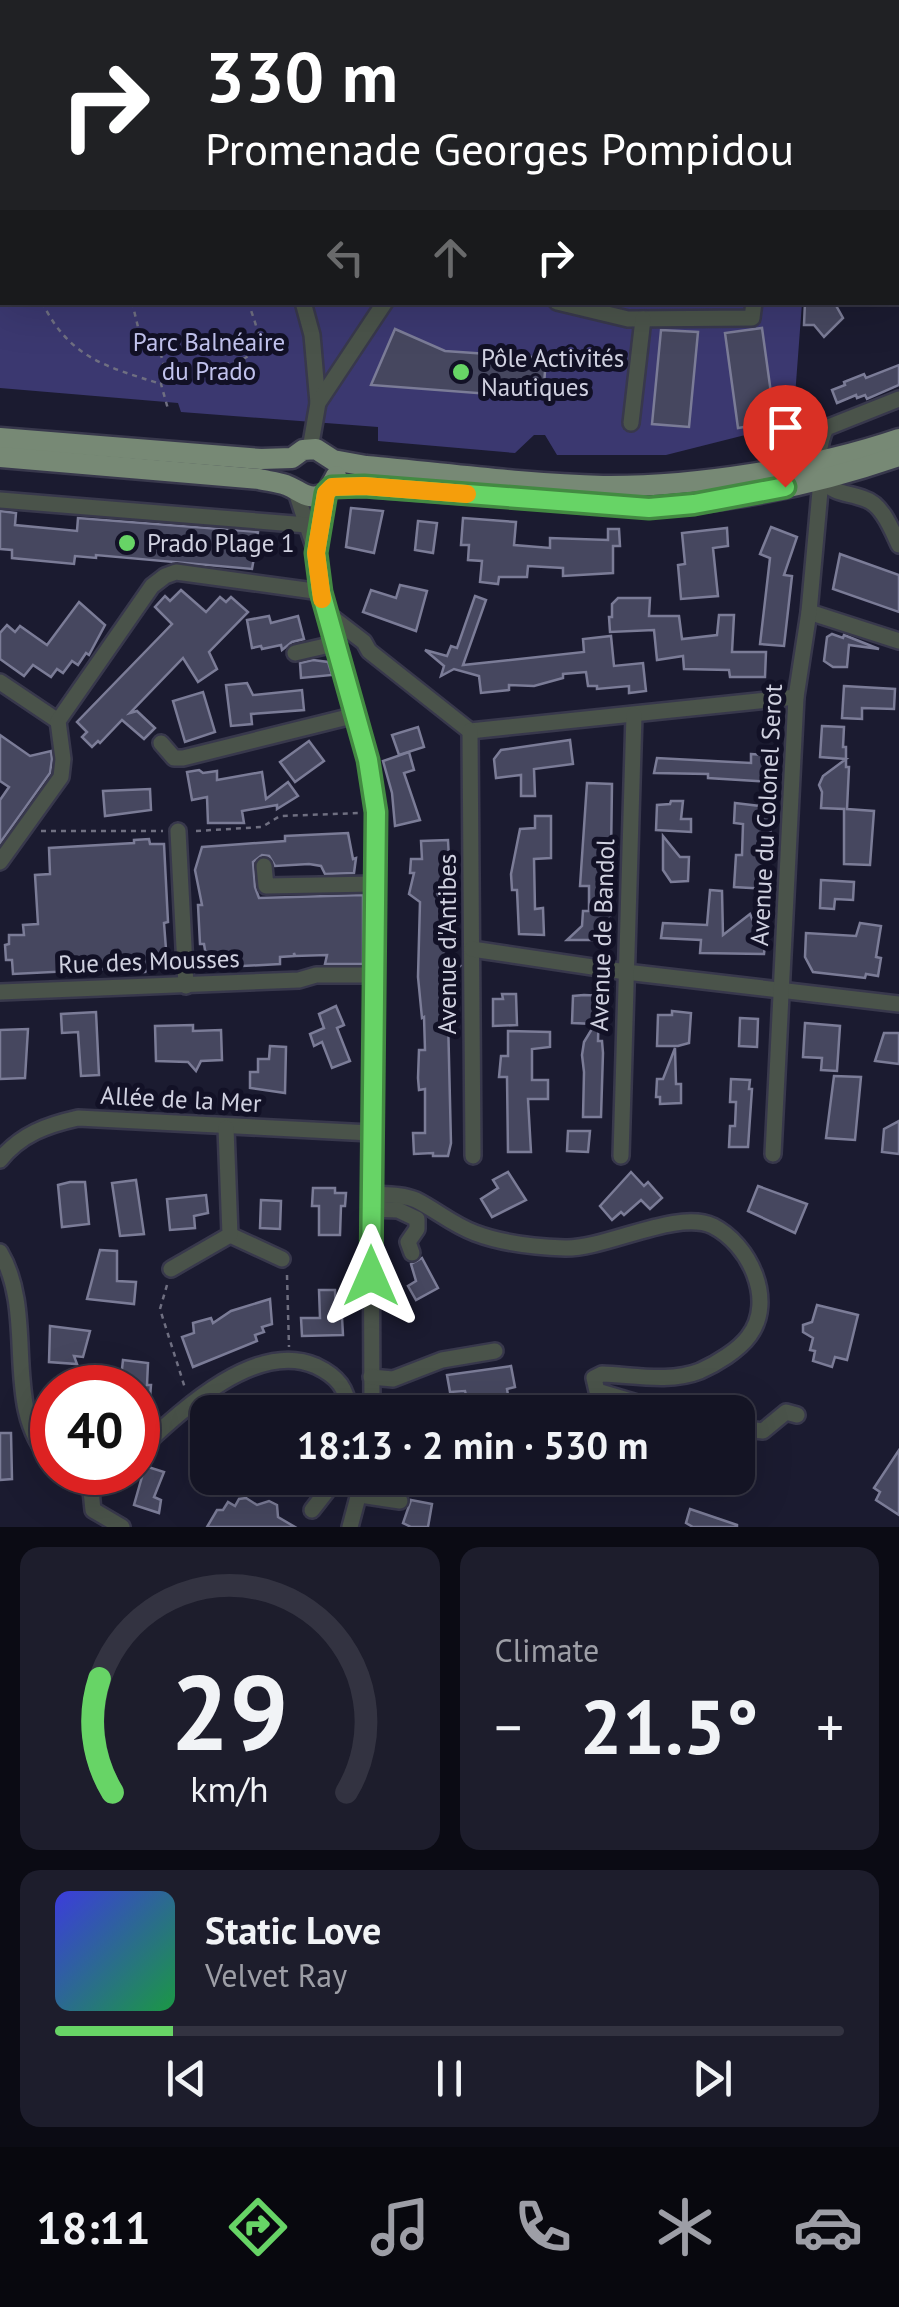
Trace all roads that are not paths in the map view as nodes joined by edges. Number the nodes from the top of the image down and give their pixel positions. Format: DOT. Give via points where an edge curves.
graph roads {
  1 [pos="304,305"];
  2 [pos="383,305"];
  3 [pos="570,305"];
  4 [pos="754,305"];
  5 [pos="643,319"];
  6 [pos="899,399"];
  7 [pos="318,403"];
  8 [pos="631,423"];
  9 [pos="0,438"];
  10 [pos="899,439"];
  11 [pos="301,454"];
  12 [pos="899,456"];
  13 [pos="0,457"];
  14 [pos="333,460"];
  15 [pos="819,470"];
  16 [pos="294,489"];
  17 [pos="329,490"];
  18 [pos="0,500"];
  19 [pos="306,525"];
  20 [pos="899,545"];
  21 [pos="316,553"];
  22 [pos="321,592"];
  23 [pos="325,612"];
  24 [pos="809,612"];
  25 [pos="899,641"];
  26 [pos="334,644"];
  27 [pos="295,653"];
  28 [pos="373,654"];
  29 [pos="339,662"];
  30 [pos="0,682"];
  31 [pos="796,697"];
  32 [pos="356,715"];
  33 [pos="634,715"];
  34 [pos="58,721"];
  35 [pos="470,731"];
  36 [pos="161,744"];
  37 [pos="178,831"];
  38 [pos="0,862"];
  39 [pos="264,866"];
  40 [pos="374,884"];
  41 [pos="472,950"];
  42 [pos="626,972"];
  43 [pos="373,980"];
  44 [pos="186,986"];
  45 [pos="781,990"];
  46 [pos="0,992"];
  47 [pos="899,1004"];
  48 [pos="226,1128"];
  49 [pos="371,1133"];
  50 [pos="773,1154"];
  51 [pos="473,1156"];
  52 [pos="621,1156"];
  53 [pos="0,1160"];
  54 [pos="370,1202"];
  55 [pos="230,1235"];
  56 [pos="0,1252"];
  57 [pos="412,1253"];
  58 [pos="282,1259"];
  59 [pos="171,1269"];
  60 [pos="495,1350"];
  61 [pos="4,1368"];
  62 [pos="371,1377"];
  63 [pos="205,1395"];
  64 [pos="345,1395"];
  65 [pos="372,1395"];
  66 [pos="611,1395"];
  67 [pos="8,1402"];
  68 [pos="190,1407"];
  69 [pos="797,1415"];
  70 [pos="755,1430"];
  71 [pos="160,1432"];
  72 [pos="30,1444"];
  73 [pos="91,1495"];
  74 [pos="324,1495"];
  75 [pos="360,1496"];
  76 [pos="400,1501"];
  77 [pos="312,1510"];
  78 [pos="122,1527"];
  79 [pos="350,1527"];
  1 -- 7 [label="street"];
  2 -- 7 [label="street"];
  3 -- 5 [label="street"];
  4 -- 5 [label="street" via="752,318"];
  5 -- 8 [label="street"];
  6 -- 15 [label="street" via="826,428"];
  7 -- 11 [label="street"];
  9 -- 11 [label="main road"];
  10 -- 15 [label="main road"];
  11 -- 14 [label="main road" via="322,451"];
  11 -- 16 [label="main road" via="287,472"];
  12 -- 15 [label="main road"];
  13 -- 16 [label="main road" via="252,478"];
  14 -- 15 [label="main road" via="608,486"];
  14 -- 17 [label="main road" via="336,476"];
  15 -- 17 [label="main road" via="694,504 649,508 364,486"];
  15 -- 20 [label="street" via="840,495 874,504"];
  15 -- 24 [label="street, Avenue du Colonel Serot"];
  16 -- 17 [label="main road" via="311,498"];
  16 -- 19 [label="street"];
  17 -- 21 [label="street"];
  18 -- 19 [label="street"];
  19 -- 21 [label="street"];
  21 -- 22 [label="street"];
  22 -- 23 [label="street"];
  22 -- 34 [label="street" via="176,572 165,576 141,600"];
  23 -- 26 [label="street"];
  23 -- 28 [label="street"];
  24 -- 25 [label="street"];
  24 -- 31 [label="street, Avenue du Colonel Serot"];
  26 -- 27 [label="street"];
  26 -- 29 [label="street"];
  28 -- 29 [label="street"];
  28 -- 35 [label="street"];
  29 -- 32 [label="street"];
  30 -- 34 [label="street"];
  31 -- 33 [label="street"];
  31 -- 45 [label="street, Avenue du Colonel Serot"];
  32 -- 36 [label="street" via="183,758"];
  32 -- 40 [label="street" via="376,812"];
  33 -- 35 [label="street"];
  33 -- 42 [label="street, Avenue de Bandol"];
  34 -- 38 [label="street" via="64,770"];
  35 -- 41 [label="street, Avenue d'Antibes"];
  37 -- 44 [label="street"];
  39 -- 40 [label="street" via="266,886"];
  40 -- 43 [label="street"];
  41 -- 42 [label="street"];
  41 -- 51 [label="street, Avenue d'Antibes"];
  42 -- 45 [label="street"];
  42 -- 52 [label="street, Avenue de Bandol"];
  43 -- 44 [label="street, Rue des Mousses" via="316,976"];
  43 -- 49 [label="street"];
  44 -- 46 [label="street, Rue des Mousses"];
  45 -- 47 [label="street"];
  45 -- 50 [label="street, Avenue du Colonel Serot"];
  48 -- 49 [label="street, Allée de la Mer"];
  48 -- 53 [label="street, Allée de la Mer" via="78,1118 27,1134"];
  48 -- 55 [label="street"];
  49 -- 54 [label="street"];
  54 -- 57 [label="street" via="417,1220 408,1242"];
  54 -- 62 [label="street"];
  54 -- 66 [label="street" via="415,1200 478,1234 524,1246 571,1248 680,1223 710,1224 728,1236 754,1270 759,1313 750,1335 698,1371 594,1378 598,1391"];
  55 -- 58 [label="street"];
  55 -- 59 [label="street"];
  56 -- 61 [label="street" via="11,1286"];
  60 -- 62 [label="street" via="442,1360 394,1379"];
  62 -- 65 [label="street"];
  63 -- 64 [label="street" via="248,1369 289,1359 332,1374"];
  67 -- 72 [label="street"];
  68 -- 71 [label="street"];
  69 -- 70 [label="street" via="786,1412"];
  73 -- 78 [label="street" via="93,1510"];
  74 -- 77 [label="street"];
  75 -- 76 [label="street"];
  75 -- 79 [label="street"];
}
